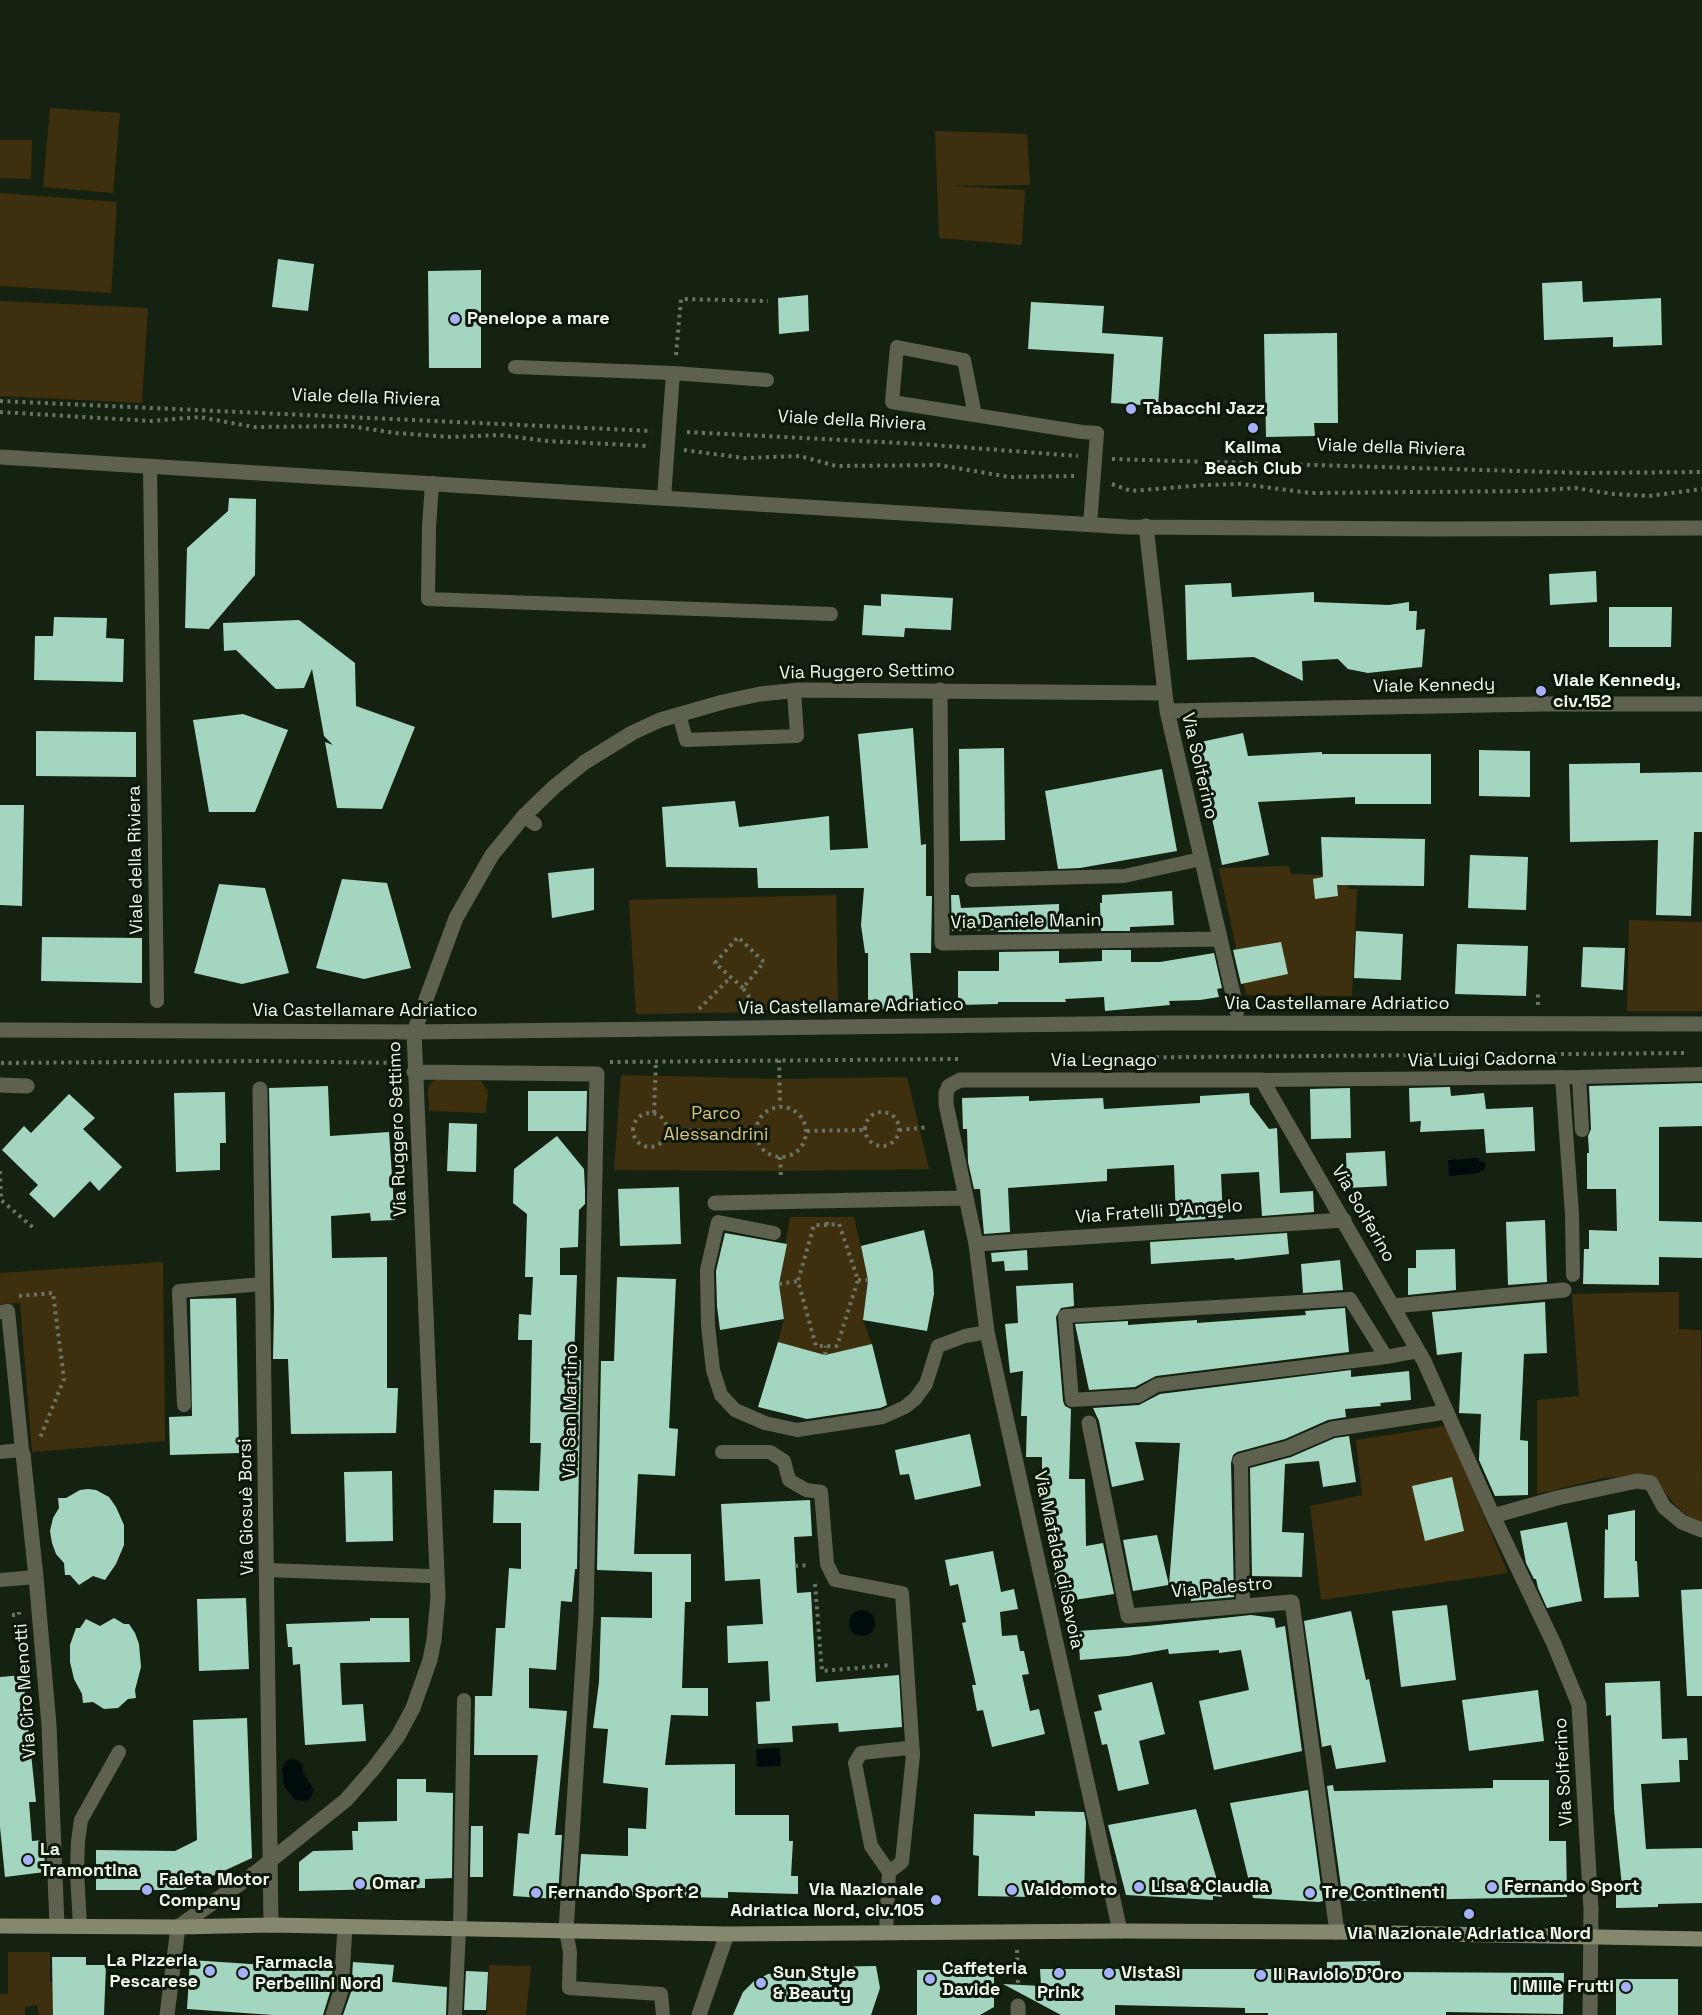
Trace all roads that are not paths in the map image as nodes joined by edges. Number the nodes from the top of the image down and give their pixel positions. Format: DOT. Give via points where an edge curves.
graph roads {
  1 [pos="515,367"];
  2 [pos="673,374"];
  3 [pos="767,380"];
  4 [pos="975,415"];
  5 [pos="0,457"];
  6 [pos="150,466"];
  7 [pos="432,483"];
  8 [pos="664,498"];
  9 [pos="1090,525"];
  10 [pos="1146,526"];
  11 [pos="1702,528"];
  12 [pos="831,614"];
  13 [pos="794,690"];
  14 [pos="940,690"];
  15 [pos="1163,693"];
  16 [pos="1702,704"];
  17 [pos="1167,711"];
  18 [pos="679,714"];
  19 [pos="1201,859"];
  20 [pos="972,880"];
  21 [pos="1220,939"];
  22 [pos="157,1001"];
  23 [pos="1237,1011"];
  24 [pos="1702,1024"];
  25 [pos="0,1030"];
  26 [pos="414,1032"];
  27 [pos="414,1067"];
  28 [pos="1702,1074"];
  29 [pos="1562,1077"];
  30 [pos="1579,1077"];
  31 [pos="1262,1080"];
  32 [pos="0,1085"];
  33 [pos="27,1086"];
  34 [pos="949,1086"];
  35 [pos="260,1089"];
  36 [pos="1582,1130"];
  37 [pos="965,1198"];
  38 [pos="715,1203"];
  39 [pos="1344,1220"];
  40 [pos="774,1233"];
  41 [pos="976,1244"];
  42 [pos="1573,1275"];
  43 [pos="263,1284"];
  44 [pos="1564,1290"];
  45 [pos="1393,1306"];
  46 [pos="0,1312"];
  47 [pos="987,1332"];
  48 [pos="1418,1351"];
  49 [pos="1386,1357"];
  50 [pos="184,1405"];
  51 [pos="1446,1412"];
  52 [pos="1089,1423"];
  53 [pos="0,1452"];
  54 [pos="722,1452"];
  55 [pos="23,1456"];
  56 [pos="1241,1463"];
  57 [pos="1493,1516"];
  58 [pos="1702,1530"];
  59 [pos="267,1570"];
  60 [pos="429,1576"];
  61 [pos="36,1577"];
  62 [pos="0,1580"];
  63 [pos="1243,1606"];
  64 [pos="464,1700"];
  65 [pos="119,1752"];
  66 [pos="913,1755"];
  67 [pos="272,1860"];
  68 [pos="889,1872"];
  69 [pos="271,1924"];
  70 [pos="0,1926"];
  71 [pos="57,1926"];
  72 [pos="80,1926"];
  73 [pos="178,1927"];
  74 [pos="345,1927"];
  75 [pos="459,1929"];
  76 [pos="1120,1930"];
  77 [pos="566,1931"];
  78 [pos="886,1932"];
  79 [pos="1337,1932"];
  80 [pos="727,1934"];
  81 [pos="1591,1937"];
  82 [pos="1702,1939"];
  83 [pos="167,2015"];
  84 [pos="333,2015"];
  85 [pos="455,2015"];
  86 [pos="663,2015"];
  87 [pos="699,2015"];
  88 [pos="1590,2015"];
  1 -- 2 [label="lane"];
  2 -- 3 [label="lane"];
  2 -- 8 [label="lane"];
  4 -- 4 [label="lane" via="892,402 897,347 964,360"];
  4 -- 9 [label="lane" via="1097,433"];
  5 -- 6 [label="street"];
  6 -- 7 [label="street"];
  6 -- 22 [label="lane, Viale della Riviera"];
  7 -- 8 [label="street"];
  7 -- 12 [label="lane" via="428,599"];
  8 -- 9 [label="street"];
  9 -- 10 [label="street"];
  10 -- 11 [label="street"];
  10 -- 15 [label="street, Via Solferino"];
  13 -- 14 [label="street, Via Ruggero Settimo"];
  13 -- 18 [label="street, Via Ruggero Settimo" via="760,694"];
  13 -- 18 [label="lane" via="797,736 686,740"];
  14 -- 15 [label="street, Via Ruggero Settimo"];
  14 -- 21 [label="street, Via Daniele Manin" via="942,943"];
  15 -- 17 [label="street, Via Solferino"];
  16 -- 17 [label="street, Viale Kennedy"];
  17 -- 19 [label="street, Via Solferino"];
  18 -- 26 [label="street, Via Ruggero Settimo" via="632,733 585,762 554,787 529,820 492,855 456,918"];
  19 -- 20 [label="lane" via="1124,876"];
  19 -- 21 [label="street, Via Solferino"];
  21 -- 23 [label="street, Via Solferino"];
  24 -- 26 [label="street, Via Castellamare Adriatico" via="1168,1023"];
  25 -- 26 [label="street, Via Castellamare Adriatico"];
  26 -- 27 [label="street, Via Ruggero Settimo"];
  27 -- 67 [label="street, Via Ruggero Settimo" via="438,1598 434,1640 413,1708 398,1736 346,1800"];
  27 -- 77 [label="street, Via San Martino" via="597,1074 586,1616"];
  28 -- 30 [label="lane, Via Luigi Cadorna"];
  29 -- 30 [label="lane, Via Luigi Cadorna"];
  29 -- 31 [label="lane, Via Luigi Cadorna"];
  29 -- 42 [label="lane"];
  30 -- 36 [label="lane"];
  31 -- 34 [label="street, Via Legnago" via="960,1080"];
  31 -- 39 [label="street, Via Solferino"];
  32 -- 33 [label="street"];
  34 -- 37 [label="street, Via Mafalda di Savoia" via="946,1104"];
  35 -- 43 [label="street, Via Giosuè Borsi"];
  37 -- 38 [label="street"];
  37 -- 41 [label="street, Via Mafalda di Savoia"];
  39 -- 41 [label="street, Via Fratelli D'Angelo"];
  39 -- 45 [label="street, Via Solferino"];
  40 -- 47 [label="lane" via="718,1222 707,1270 713,1370 721,1395 735,1410 765,1423 797,1430 883,1417 915,1399 926,1384 938,1346"];
  41 -- 47 [label="street, Via Mafalda di Savoia"];
  43 -- 50 [label="lane" via="179,1291"];
  43 -- 59 [label="street, Via Giosuè Borsi"];
  44 -- 45 [label="street"];
  45 -- 48 [label="street, Via Solferino"];
  46 -- 53 [label="lane" via="8,1311 22,1450"];
  47 -- 76 [label="street, Via Mafalda di Savoia"];
  48 -- 49 [label="lane"];
  48 -- 51 [label="street, Via Solferino"];
  49 -- 49 [label="lane" via="1350,1299 1065,1316 1072,1400 1138,1396 1157,1385"];
  51 -- 56 [label="street" via="1332,1430"];
  51 -- 57 [label="street, Via Solferino"];
  52 -- 63 [label="street, Via Palestro" via="1128,1616"];
  54 -- 66 [label="lane" via="770,1452 784,1461 789,1480 806,1490 821,1492 827,1564 835,1580 902,1593"];
  55 -- 61 [label="street, Via Ciro Menotti"];
  56 -- 63 [label="lane"];
  57 -- 58 [label="street" via="1637,1481 1651,1483 1664,1507 1682,1522"];
  57 -- 81 [label="street, Via Solferino" via="1579,1705"];
  59 -- 60 [label="lane"];
  59 -- 67 [label="street, Via Giosuè Borsi"];
  61 -- 62 [label="lane"];
  61 -- 71 [label="street, Via Ciro Menotti" via="49,1725"];
  63 -- 79 [label="street, Via Palestro" via="1292,1602"];
  64 -- 75 [label="lane"];
  65 -- 72 [label="lane" via="81,1820"];
  66 -- 68 [label="lane" via="902,1862"];
  66 -- 68 [label="lane" via="908,1748 861,1753 855,1763 871,1846"];
  67 -- 69 [label="street, Via Giosuè Borsi"];
  67 -- 73 [label="street, Via Ruggero Settimo"];
  68 -- 78 [label="lane"];
  69 -- 73 [label="main road"];
  69 -- 74 [label="main road"];
  70 -- 71 [label="main road"];
  71 -- 72 [label="main road"];
  72 -- 73 [label="main road"];
  73 -- 83 [label="street"];
  74 -- 75 [label="main road"];
  74 -- 84 [label="street" via="341,1991"];
  75 -- 77 [label="main road"];
  75 -- 85 [label="lane"];
  76 -- 78 [label="main road"];
  76 -- 79 [label="main road"];
  77 -- 80 [label="main road"];
  77 -- 86 [label="lane" via="569,1989 661,1994"];
  78 -- 80 [label="main road"];
  79 -- 81 [label="main road"];
  80 -- 87 [label="street"];
  81 -- 82 [label="main road"];
  81 -- 88 [label="street, Via Solferino"];
}
